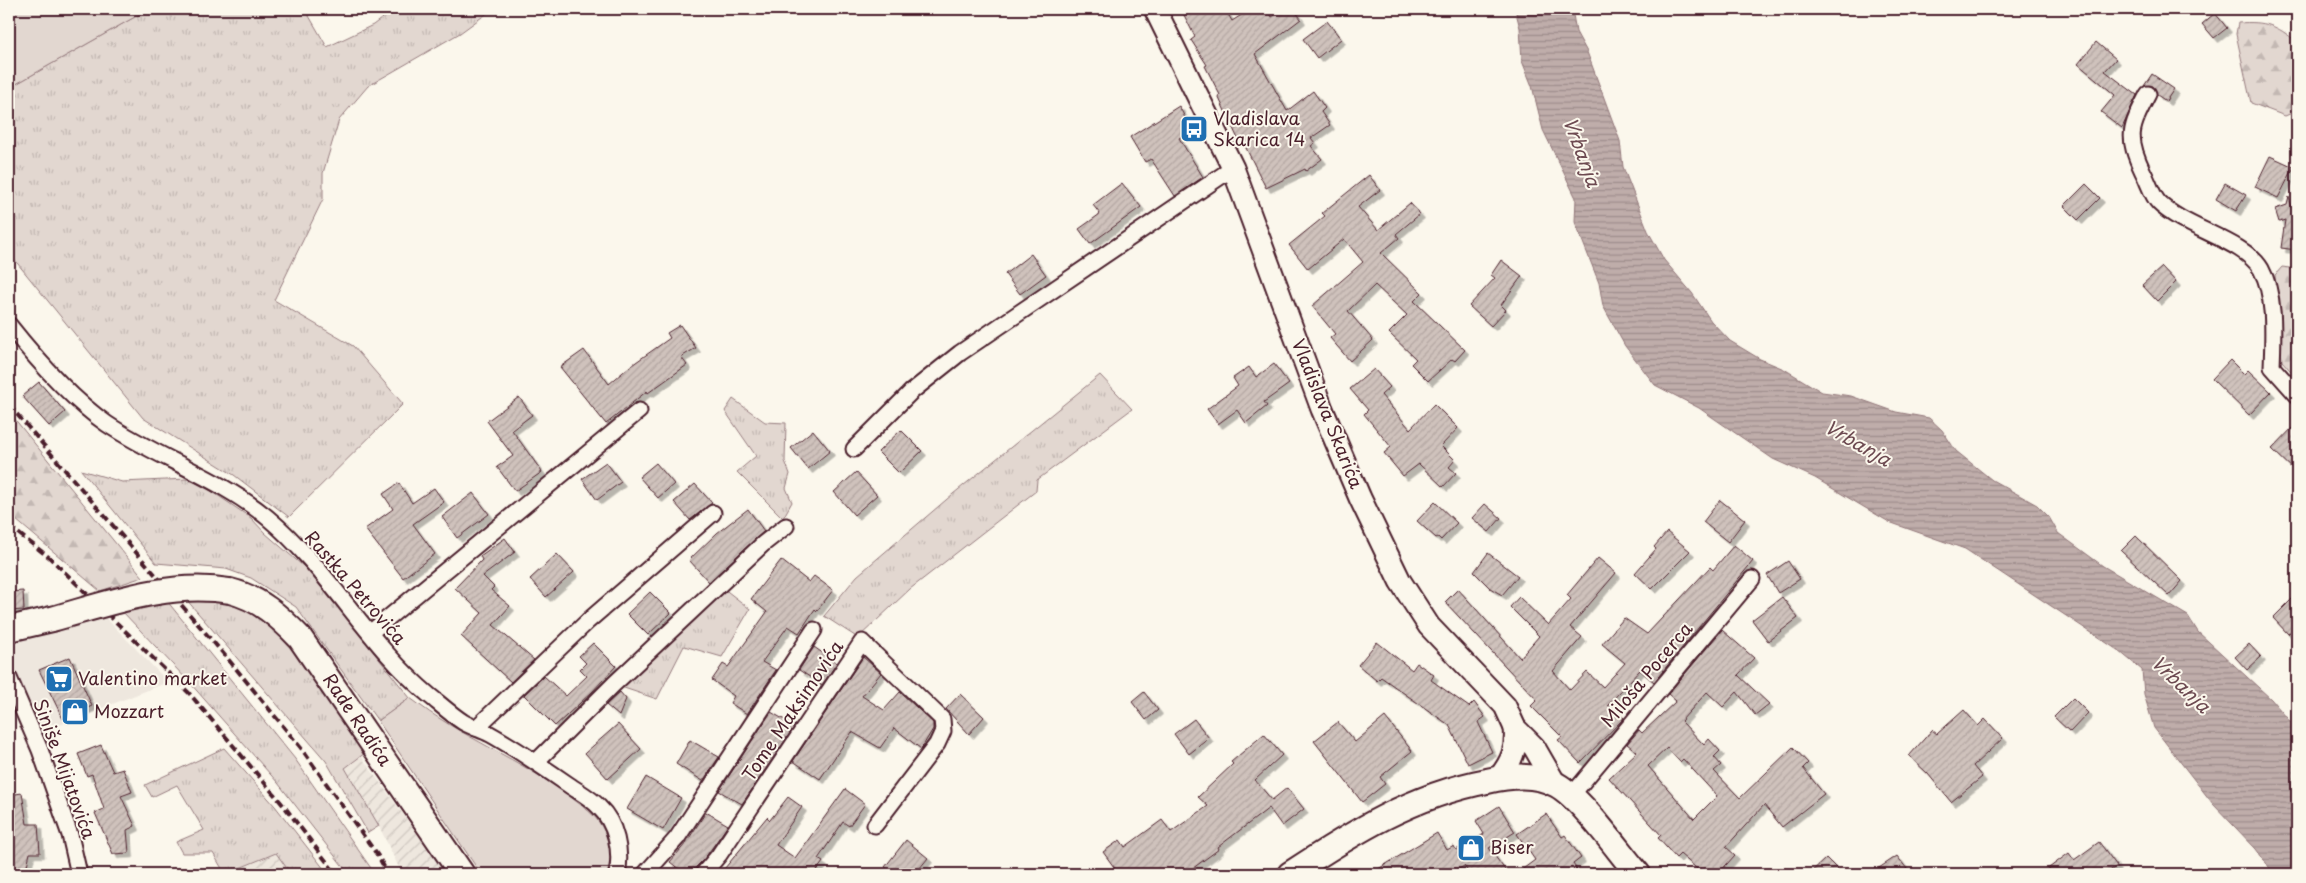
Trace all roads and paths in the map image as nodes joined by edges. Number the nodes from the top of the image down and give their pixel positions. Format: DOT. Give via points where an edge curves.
graph roads {
  1 [pos="1156,9"];
  2 [pos="2148,94"];
  3 [pos="1233,168"];
  4 [pos="9,325"];
  5 [pos="2297,395"];
  6 [pos="639,411"];
  7 [pos="854,449"];
  8 [pos="713,514"];
  9 [pos="786,526"];
  10 [pos="1752,579"];
  11 [pos="9,629"];
  12 [pos="814,630"];
  13 [pos="371,632"];
  14 [pos="9,678"];
  15 [pos="476,728"];
  16 [pos="1515,728"];
  17 [pos="536,762"];
  18 [pos="1498,778"];
  19 [pos="1564,790"];
  20 [pos="875,825"];
  21 [pos="79,874"];
  22 [pos="462,874"];
  23 [pos="617,874"];
  24 [pos="645,874"];
  25 [pos="703,874"];
  26 [pos="1290,874"];
  27 [pos="1638,874"];
  1 -- 3 [label="street, Vladislava Skarića"];
  2 -- 5 [label="street" via="2130,137 2136,158 2158,202 2185,221 2247,254 2261,269 2269,293 2272,367"];
  3 -- 7 [label="street" via="960,353 910,392"];
  3 -- 16 [label="street, Vladislava Skarića" via="1322,409 1400,581 1429,626 1505,706"];
  4 -- 13 [label="street, Rastka Petrovića" via="80,401 106,423 204,477 267,518 318,567"];
  6 -- 13 [label="street"];
  8 -- 15 [label="street" via="588,621"];
  9 -- 17 [label="street" via="628,671"];
  10 -- 19 [label="street, Miloša Pocerca"];
  11 -- 22 [label="main road, Rade Radića, bridge" via="164,590 189,587 244,594 268,608 300,638"];
  12 -- 24 [label="street" via="677,838"];
  13 -- 15 [label="street, Rastka Petrovića" via="402,672 464,723"];
  14 -- 21 [label="street, Siniše Mijatovića" via="40,750 70,834"];
  15 -- 17 [label="street, Rastka Petrovića"];
  16 -- 18 [label="street" via="1515,750"];
  16 -- 19 [label="street, Vladislava Skarića" via="1534,747"];
  17 -- 23 [label="street, Rastka Petrovića" via="594,802 605,814 619,852"];
  18 -- 19 [label="main road" via="1527,776"];
  18 -- 26 [label="main road" via="1431,796 1396,810"];
  19 -- 27 [label="main road"];
  20 -- 25 [label="street, Tome Maksimovića" via="937,744 943,731 942,719 862,642"];
}
